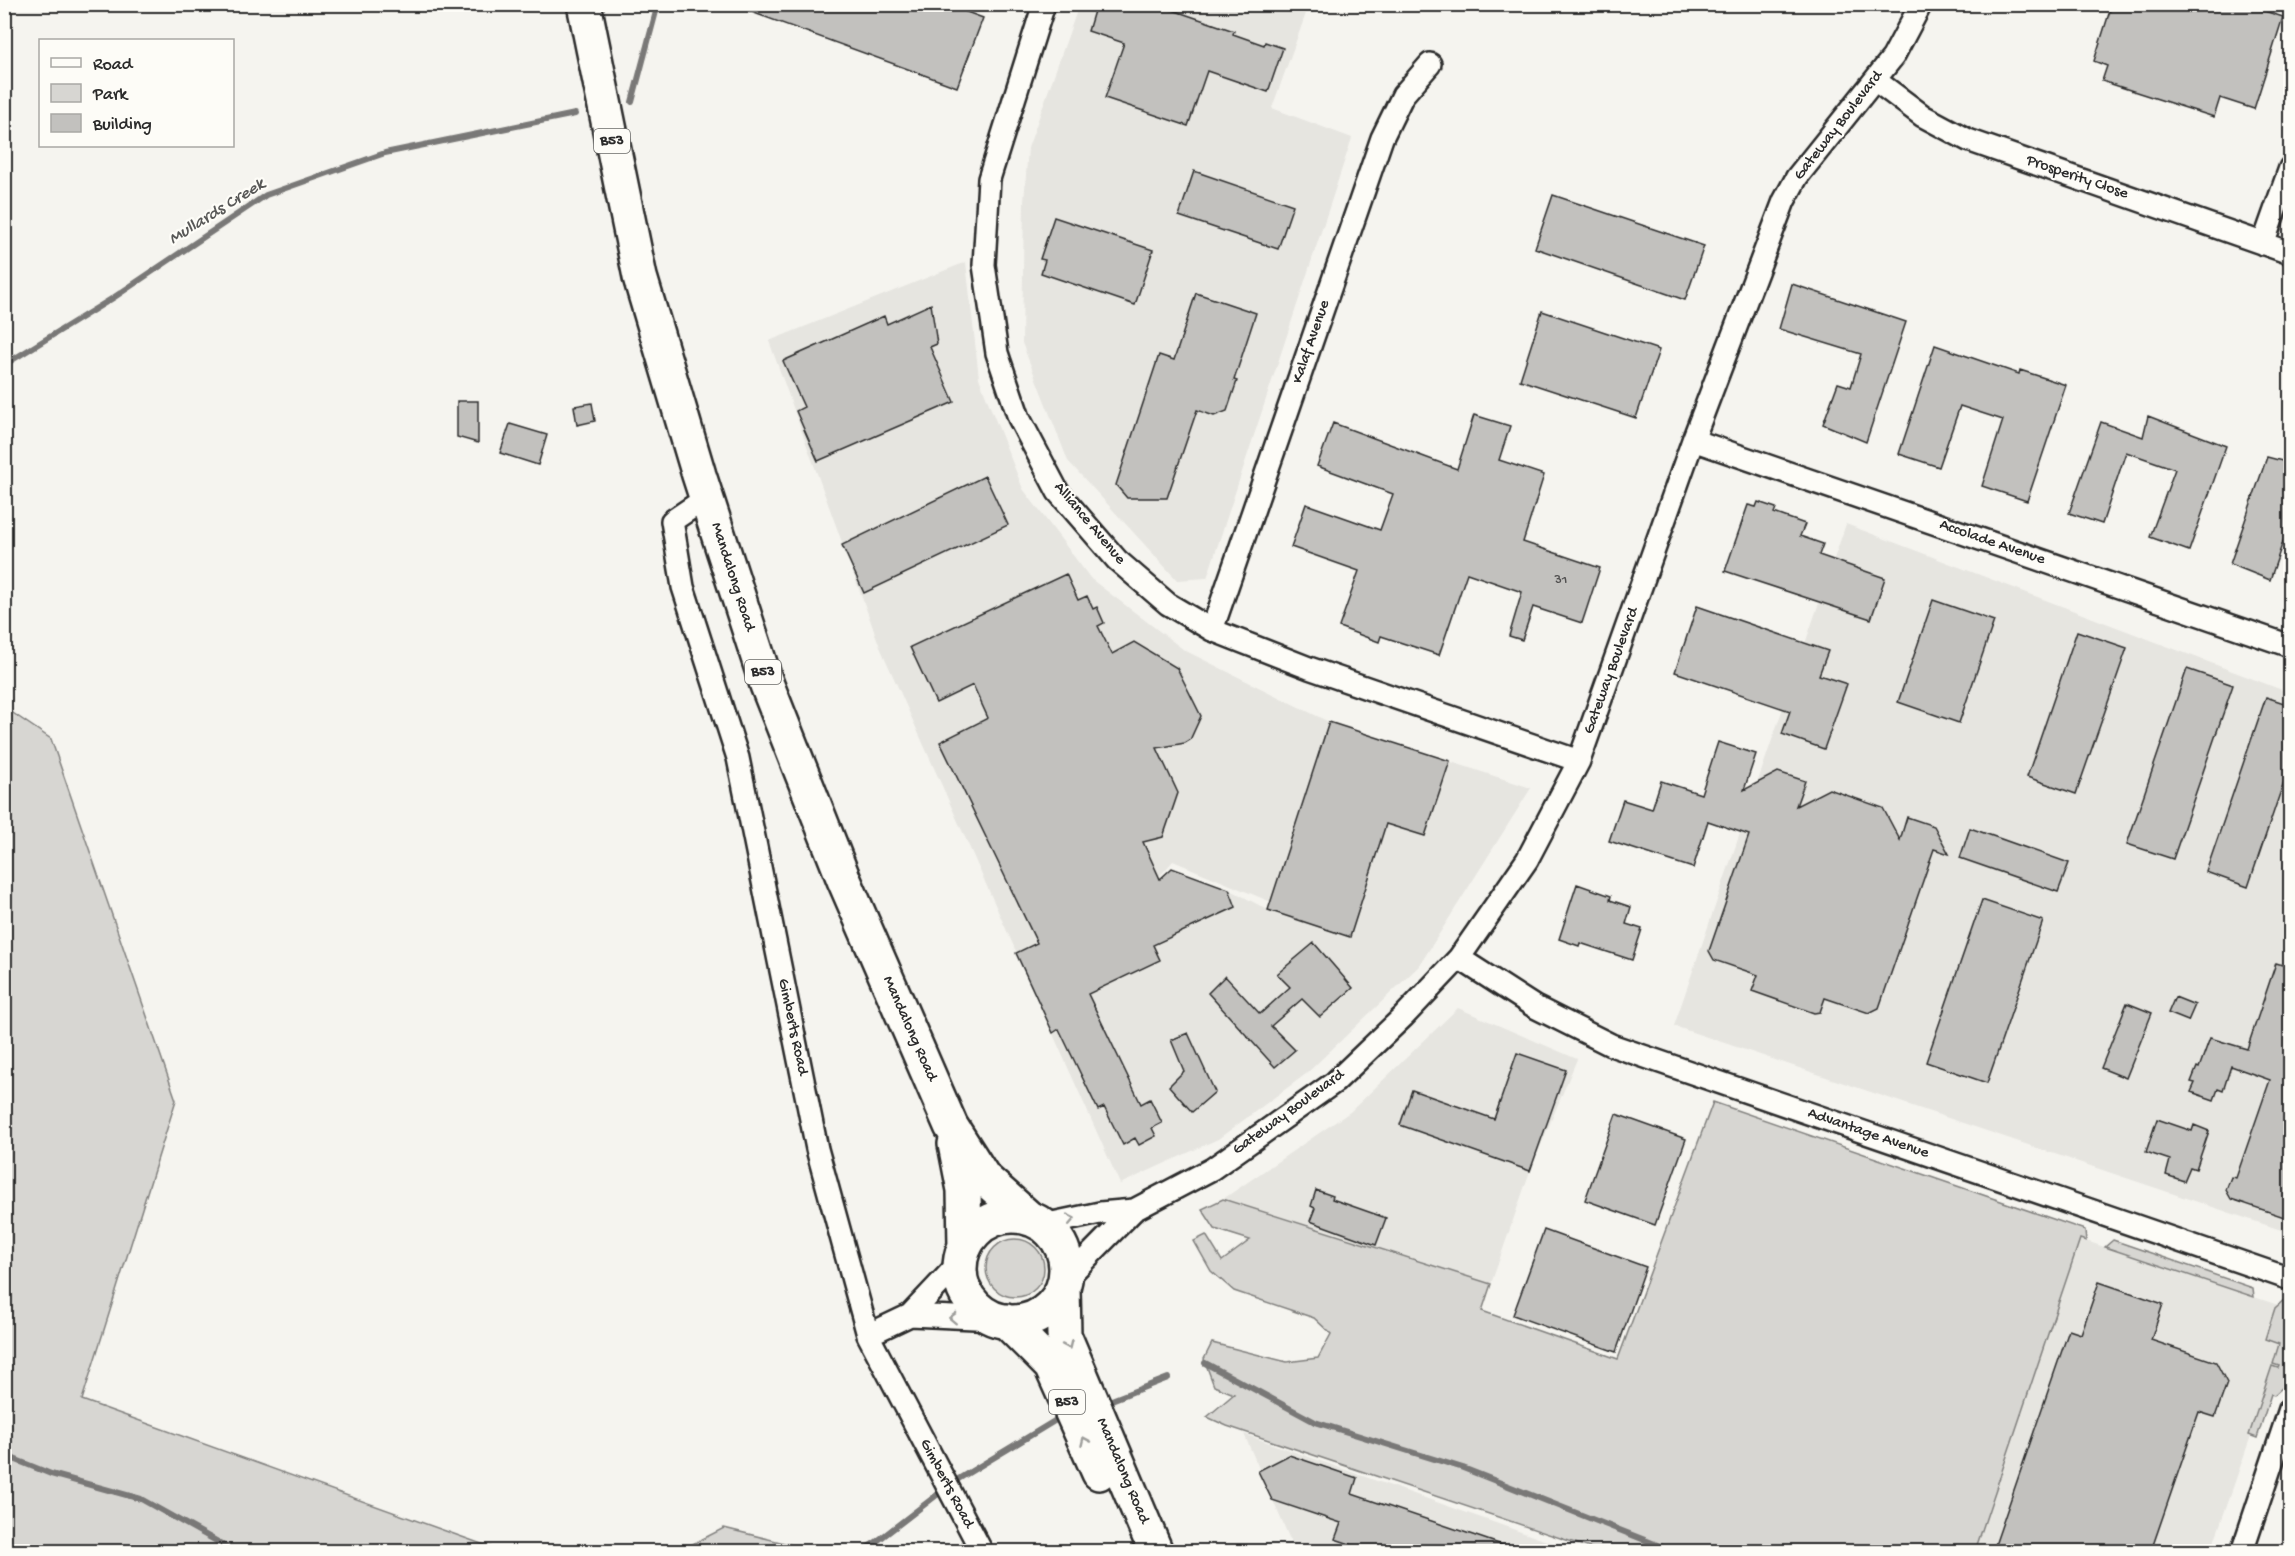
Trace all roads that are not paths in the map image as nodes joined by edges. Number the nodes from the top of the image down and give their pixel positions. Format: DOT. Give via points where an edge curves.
graph roads {
  1 [pos="584,4"];
  2 [pos="1044,4"];
  3 [pos="1921,4"];
  4 [pos="1430,64"];
  5 [pos="1875,80"];
  6 [pos="2290,168"];
  7 [pos="2263,244"];
  8 [pos="2290,254"];
  9 [pos="1694,440"];
  10 [pos="706,498"];
  11 [pos="1212,630"];
  12 [pos="2290,646"];
  13 [pos="1579,761"];
  14 [pos="1459,958"];
  15 [pos="951,1125"];
  16 [pos="1134,1210"];
  17 [pos="1037,1222"];
  18 [pos="963,1254"];
  19 [pos="2290,1279"];
  20 [pos="1064,1284"];
  21 [pos="910,1315"];
  22 [pos="1001,1320"];
  23 [pos="868,1335"];
  24 [pos="2290,1409"];
  25 [pos="981,1551"];
  26 [pos="1135,1551"];
  27 [pos="1156,1551"];
  28 [pos="2242,1551"];
  1 -- 10 [label="main road, Mandalong Road / B53" via="639,278"];
  2 -- 11 [label="street, Alliance Avenue" via="989,180 984,265 997,353 1019,418 1058,492 1117,560 1168,604"];
  3 -- 5 [label="street, Gateway Boulevard" via="1893,57"];
  4 -- 11 [label="street, Kalaf Avenue" via="1403,95 1382,138"];
  5 -- 7 [label="street, Prosperity Close" via="1923,116 1968,140"];
  5 -- 9 [label="street, Gateway Boulevard" via="1797,177 1784,201"];
  6 -- 7 [label="street"];
  7 -- 8 [label="street, Prosperity Close"];
  9 -- 12 [label="street, Accolade Avenue"];
  9 -- 13 [label="street, Gateway Boulevard"];
  10 -- 15 [label="main road, Mandalong Road / B53" via="767,685 844,880"];
  10 -- 23 [label="street, Gimberts Road" via="672,521 683,587 738,758 817,1149"];
  11 -- 13 [label="street, Alliance Avenue" via="1309,668"];
  13 -- 14 [label="street, Gateway Boulevard" via="1527,860"];
  14 -- 16 [label="street, Gateway Boulevard" via="1335,1082 1212,1169"];
  14 -- 19 [label="street, Advantage Avenue" via="1535,1007 1611,1045"];
  15 -- 17 [label="main road, Mandalong Road / B53" via="984,1178"];
  15 -- 18 [label="main road, Mandalong Road / B53" via="964,1190"];
  17 -- 16 [label="street, Gateway Boulevard, one-way"];
  16 -- 20 [label="street, Gateway Boulevard"];
  17 -- 18 [label="main road" via="1017,1216 995,1219 973,1235"];
  17 -- 20 [label="main road, B53" via="1054,1235 1061,1247 1066,1262"];
  18 -- 21 [label="street"];
  18 -- 22 [label="main road, B53" via="964,1288 973,1304"];
  20 -- 22 [label="main road" via="1044,1312 1022,1321"];
  20 -- 27 [label="main road, Mandalong Road / B53, one-way" via="1064,1335"];
  22 -- 21 [label="street, one-way"];
  21 -- 23 [label="street"];
  26 -- 22 [label="main road, Mandalong Road / B53, one-way" via="1051,1366"];
  23 -- 25 [label="street, Gimberts Road"];
  24 -- 28 [label="street"];
}
